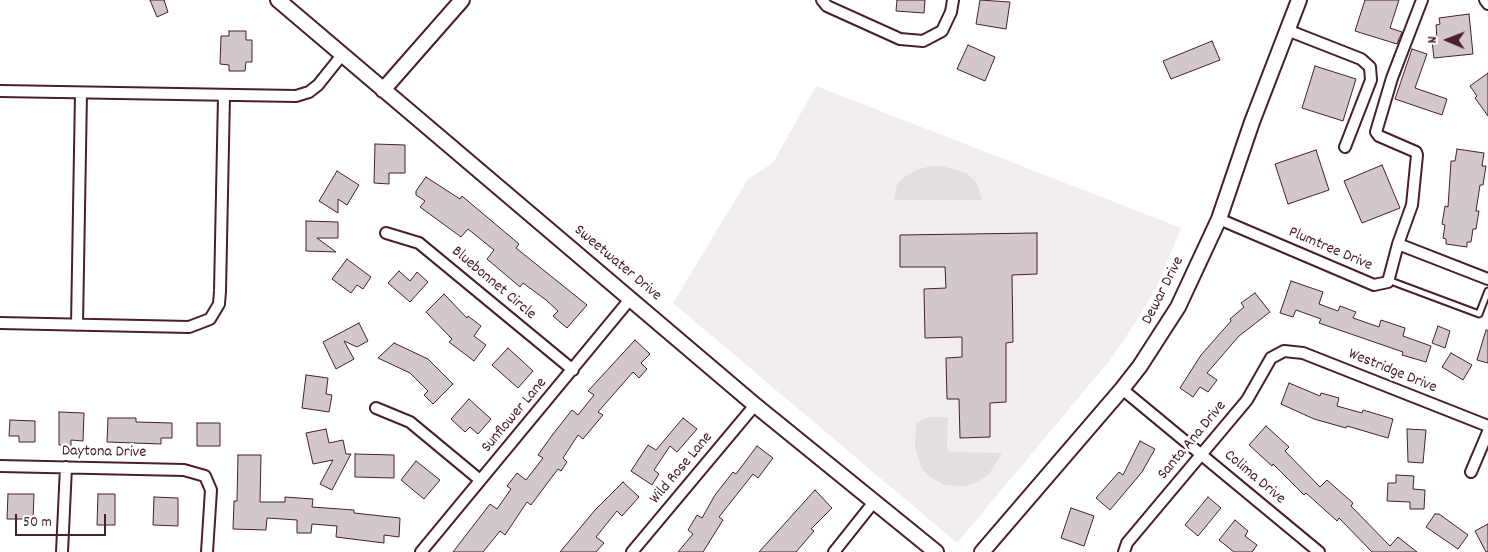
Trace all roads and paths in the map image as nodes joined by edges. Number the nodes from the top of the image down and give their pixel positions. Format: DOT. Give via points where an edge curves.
graph roads {
  1 [pos="278,0"];
  2 [pos="462,0"];
  3 [pos="822,0"];
  4 [pos="953,0"];
  5 [pos="1299,0"];
  6 [pos="1422,0"];
  7 [pos="1485,0"];
  8 [pos="1488,4"];
  9 [pos="1287,30"];
  10 [pos="342,55"];
  11 [pos="383,90"];
  12 [pos="0,91"];
  13 [pos="81,93"];
  14 [pos="224,96"];
  15 [pos="1345,147"];
  16 [pos="1219,219"];
  17 [pos="386,233"];
  18 [pos="1398,244"];
  19 [pos="1488,279"];
  20 [pos="1388,280"];
  21 [pos="1488,291"];
  22 [pos="631,298"];
  23 [pos="0,324"];
  24 [pos="77,325"];
  25 [pos="1284,351"];
  26 [pos="573,370"];
  27 [pos="1122,389"];
  28 [pos="755,405"];
  29 [pos="376,408"];
  30 [pos="1488,426"];
  31 [pos="1488,432"];
  32 [pos="1202,454"];
  33 [pos="0,466"];
  34 [pos="66,467"];
  35 [pos="1471,472"];
  36 [pos="480,480"];
  37 [pos="873,503"];
  38 [pos="62,552"];
  39 [pos="207,552"];
  40 [pos="421,552"];
  41 [pos="632,552"];
  42 [pos="834,552"];
  43 [pos="936,552"];
  44 [pos="982,552"];
  45 [pos="1124,552"];
  46 [pos="1319,552"];
  1 -- 10 [label="street, Sweetwater Drive"];
  2 -- 11 [label="street"];
  3 -- 4 [label="street" via="826,6 900,39 922,41 942,31"];
  5 -- 9 [label="street, Dewar Drive"];
  6 -- 18 [label="street, Plumtree Drive" via="1392,78 1376,132 1416,152 1412,205"];
  7 -- 8 [label="street"];
  9 -- 15 [label="street" via="1361,58 1370,68 1371,80"];
  9 -- 16 [label="street, Dewar Drive"];
  10 -- 11 [label="street, Sweetwater Drive"];
  10 -- 14 [label="street" via="309,92 284,97"];
  11 -- 22 [label="street, Sweetwater Drive"];
  12 -- 13 [label="street"];
  13 -- 14 [label="street"];
  13 -- 24 [label="street"];
  14 -- 24 [label="street" via="220,291 216,312 201,324 189,326"];
  16 -- 20 [label="street, Plumtree Drive" via="1374,285"];
  16 -- 27 [label="street, Dewar Drive" via="1178,307"];
  17 -- 26 [label="street, Bluebonnet Circle" via="420,243"];
  18 -- 19 [label="street"];
  18 -- 20 [label="street, Plumtree Drive"];
  20 -- 21 [label="lane" via="1479,314"];
  22 -- 26 [label="street, Sunflower Lane"];
  22 -- 28 [label="street, Sweetwater Drive"];
  23 -- 24 [label="street"];
  25 -- 30 [label="street, Westridge Drive" via="1303,353"];
  25 -- 32 [label="street, Santa Ana Drive" via="1271,358 1247,400"];
  26 -- 36 [label="street, Sunflower Lane"];
  27 -- 32 [label="street, Colima Drive"];
  27 -- 44 [label="street, Dewar Drive"];
  28 -- 37 [label="street, Sweetwater Drive"];
  28 -- 41 [label="street, Wild Rose Lane"];
  29 -- 36 [label="street" via="410,422"];
  31 -- 35 [label="street"];
  32 -- 45 [label="street, Santa Ana Drive" via="1127,543"];
  32 -- 46 [label="street, Colima Drive"];
  33 -- 34 [label="street, Daytona Drive"];
  34 -- 38 [label="street"];
  34 -- 39 [label="street, Daytona Drive" via="184,470 206,476 211,490"];
  36 -- 40 [label="street, Sunflower Lane"];
  37 -- 42 [label="street"];
  37 -- 43 [label="street, Sweetwater Drive"];
}
